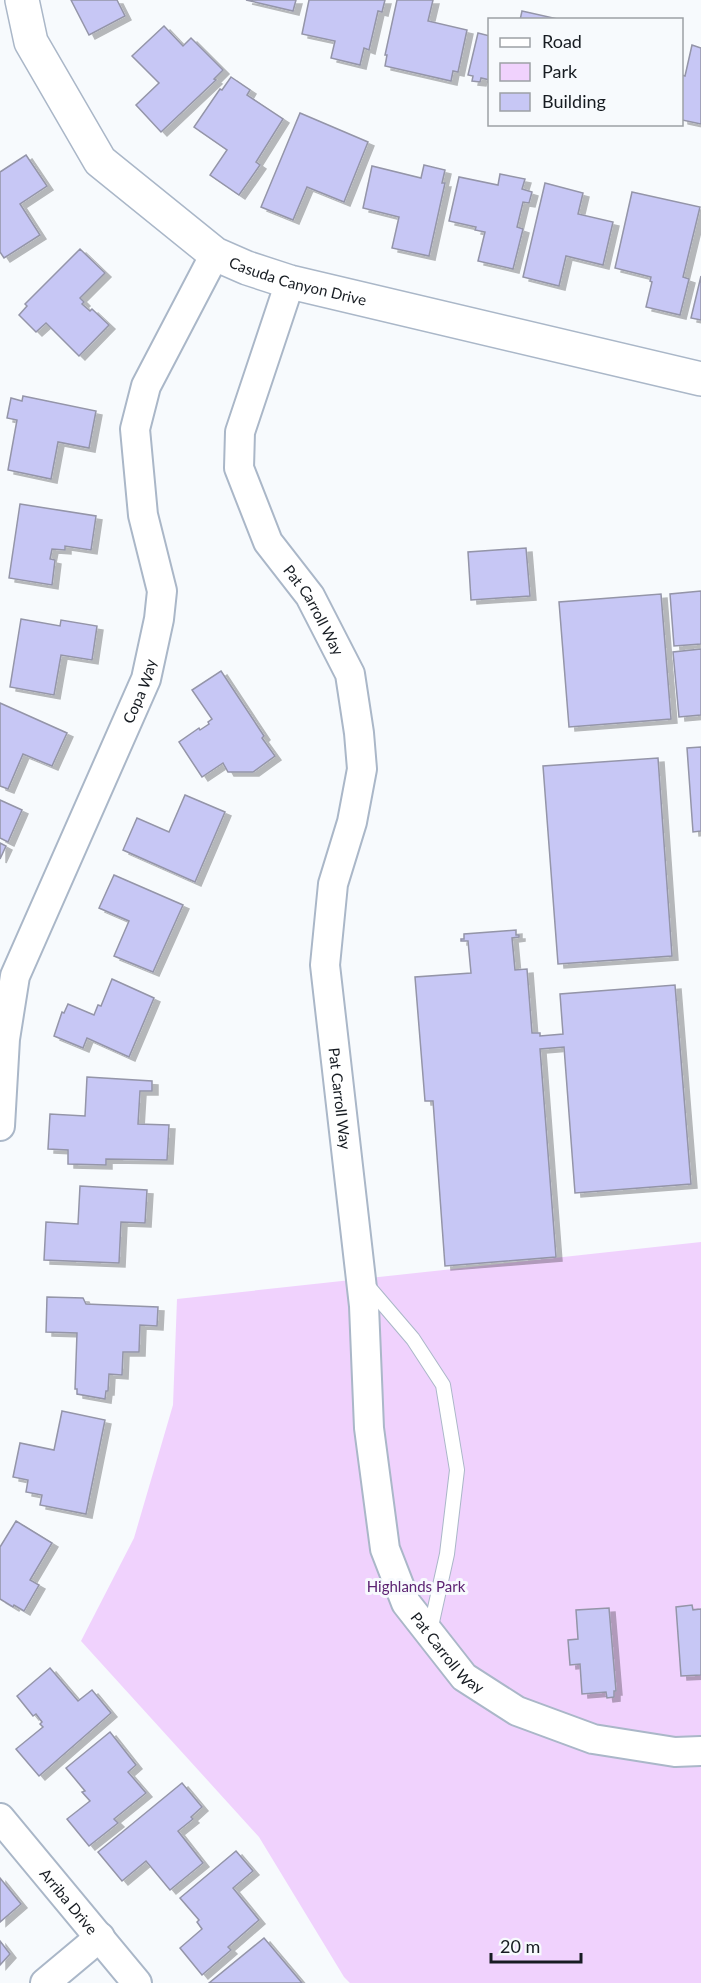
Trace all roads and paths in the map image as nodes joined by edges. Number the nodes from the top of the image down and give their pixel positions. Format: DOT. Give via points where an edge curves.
graph roads {
  1 [pos="22,0"];
  2 [pos="215,254"];
  3 [pos="290,282"];
  4 [pos="701,379"];
  5 [pos="0,1126"];
  6 [pos="361,1278"];
  7 [pos="429,1633"];
  8 [pos="701,1751"];
  9 [pos="0,1818"];
  10 [pos="100,1937"];
  11 [pos="45,1983"];
  12 [pos="137,1983"];
  1 -- 2 [label="street, Casuda Canyon Drive" via="31,42 100,162"];
  2 -- 3 [label="street, Casuda Canyon Drive"];
  2 -- 5 [label="street, Copa Way" via="146,386 135,429 143,515 162,591 159,619 146,680 15,976 5,1039"];
  3 -- 4 [label="street, Casuda Canyon Drive"];
  3 -- 6 [label="street, Pat Carroll Way" via="240,432 239,468 268,542 310,596 350,674 362,769 352,822 333,884 325,965"];
  6 -- 7 [label="street, Pat Carroll Way" via="369,1428 385,1549 406,1602"];
  6 -- 7 [label="lane" via="413,1340 443,1385 457,1470 447,1554"];
  7 -- 8 [label="street, Pat Carroll Way" via="464,1677 517,1711 593,1739 675,1752"];
  9 -- 10 [label="street, Arriba Drive"];
  10 -- 11 [label="street"];
  10 -- 12 [label="street, Arriba Drive"];
}
